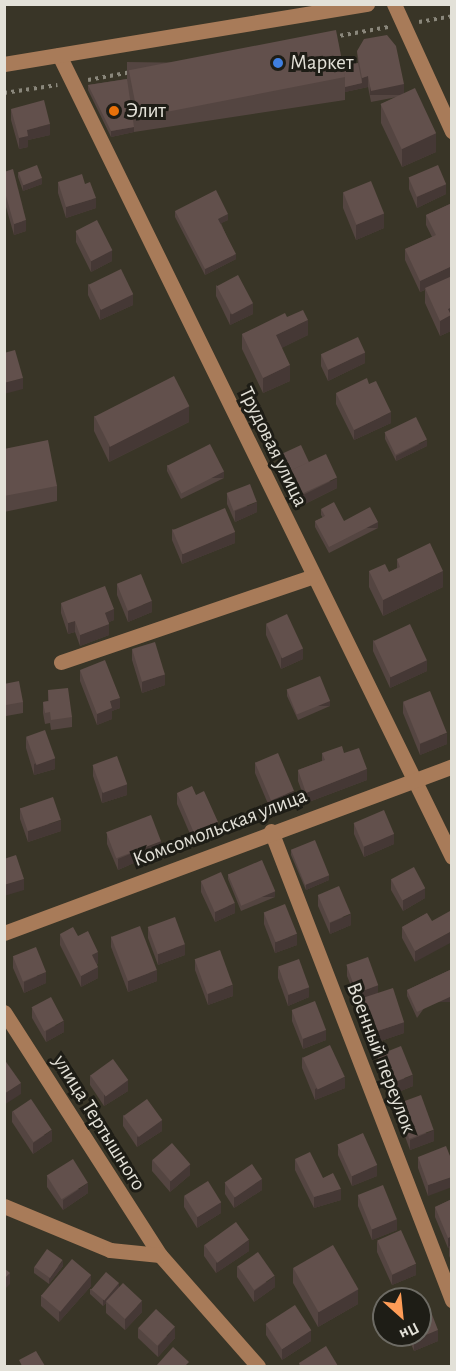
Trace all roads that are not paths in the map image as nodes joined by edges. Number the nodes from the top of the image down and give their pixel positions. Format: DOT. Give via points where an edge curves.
graph roads {
  1 [pos="367,4"];
  2 [pos="394,4"];
  3 [pos="59,55"];
  4 [pos="4,64"];
  5 [pos="452,131"];
  6 [pos="313,576"];
  7 [pos="61,662"];
  8 [pos="452,766"];
  9 [pos="413,778"];
  10 [pos="271,831"];
  11 [pos="452,857"];
  12 [pos="4,933"];
  13 [pos="4,1012"];
  14 [pos="4,1206"];
  15 [pos="160,1256"];
  16 [pos="452,1299"];
  17 [pos="258,1366"];
  1 -- 3 [label="street"];
  2 -- 5 [label="street"];
  3 -- 4 [label="street"];
  3 -- 6 [label="street, Трудовая улица"];
  6 -- 7 [label="street"];
  6 -- 9 [label="street, Трудовая улица"];
  8 -- 9 [label="street, Комсомольская улица"];
  9 -- 10 [label="street, Комсомольская улица"];
  9 -- 11 [label="street, Трудовая улица"];
  10 -- 12 [label="street, Комсомольская улица"];
  10 -- 16 [label="street, Военный переулок"];
  13 -- 15 [label="street, улица Тертышного"];
  14 -- 15 [label="street" via="110,1250"];
  15 -- 17 [label="street, улица Тертышного"];
}
